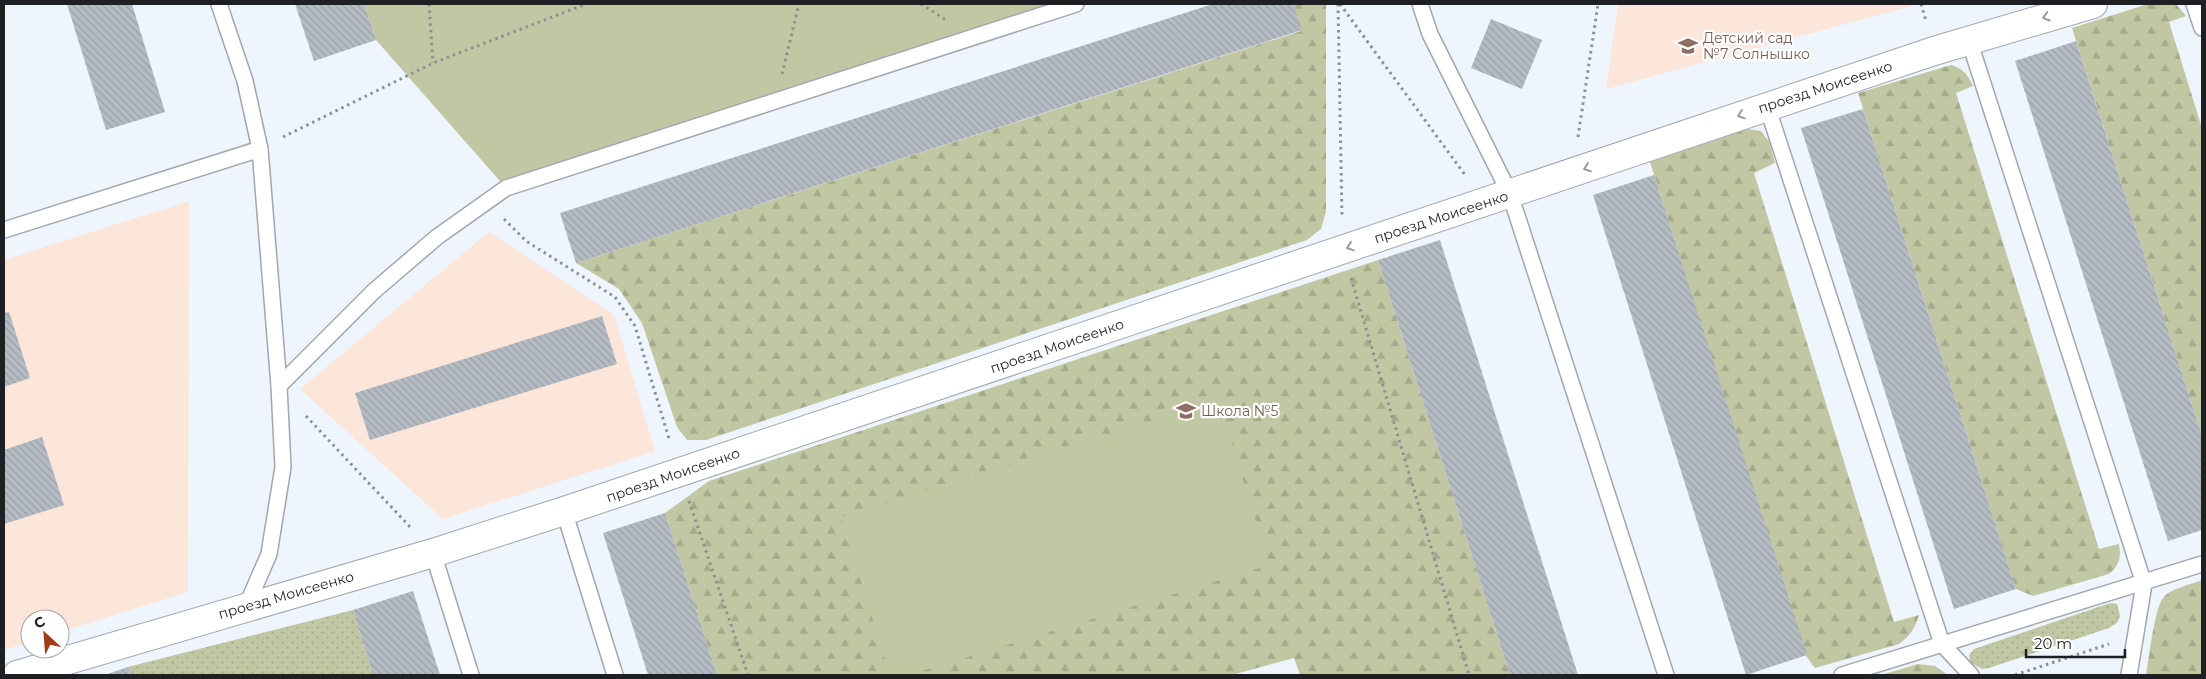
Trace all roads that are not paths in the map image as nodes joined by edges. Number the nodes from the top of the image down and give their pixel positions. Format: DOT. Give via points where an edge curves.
graph roads {
  1 [pos="219,4"];
  2 [pos="1076,4"];
  3 [pos="1420,4"];
  4 [pos="2092,4"];
  5 [pos="2194,4"];
  6 [pos="2202,28"];
  7 [pos="1969,40"];
  8 [pos="1767,106"];
  9 [pos="260,149"];
  10 [pos="1497,198"];
  11 [pos="4,230"];
  12 [pos="279,386"];
  13 [pos="564,511"];
  14 [pos="433,553"];
  15 [pos="2202,564"];
  16 [pos="2144,584"];
  17 [pos="246,606"];
  18 [pos="1942,644"];
  19 [pos="28,674"];
  20 [pos="470,675"];
  21 [pos="616,675"];
  22 [pos="1666,675"];
  23 [pos="1842,675"];
  24 [pos="1971,675"];
  25 [pos="2128,675"];
  1 -- 9 [label="lane" via="245,81"];
  2 -- 12 [label="lane" via="506,188 437,237 374,291"];
  3 -- 10 [label="lane"];
  4 -- 7 [label="street, проезд Моисеенко, one-way"];
  5 -- 6 [label="lane"];
  7 -- 8 [label="street, проезд Моисеенко"];
  7 -- 16 [label="lane"];
  8 -- 10 [label="street, проезд Моисеенко, one-way"];
  8 -- 18 [label="lane"];
  9 -- 11 [label="lane"];
  9 -- 12 [label="lane"];
  10 -- 13 [label="street, проезд Моисеенко, one-way"];
  10 -- 22 [label="lane"];
  12 -- 17 [label="lane" via="283,467 269,554"];
  13 -- 14 [label="street, проезд Моисеенко"];
  13 -- 21 [label="lane"];
  14 -- 17 [label="street, проезд Моисеенко"];
  14 -- 20 [label="lane"];
  15 -- 16 [label="lane"];
  16 -- 18 [label="lane"];
  16 -- 25 [label="lane"];
  17 -- 19 [label="street, проезд Моисеенко"];
  18 -- 23 [label="lane"];
  18 -- 24 [label="lane"];
}
